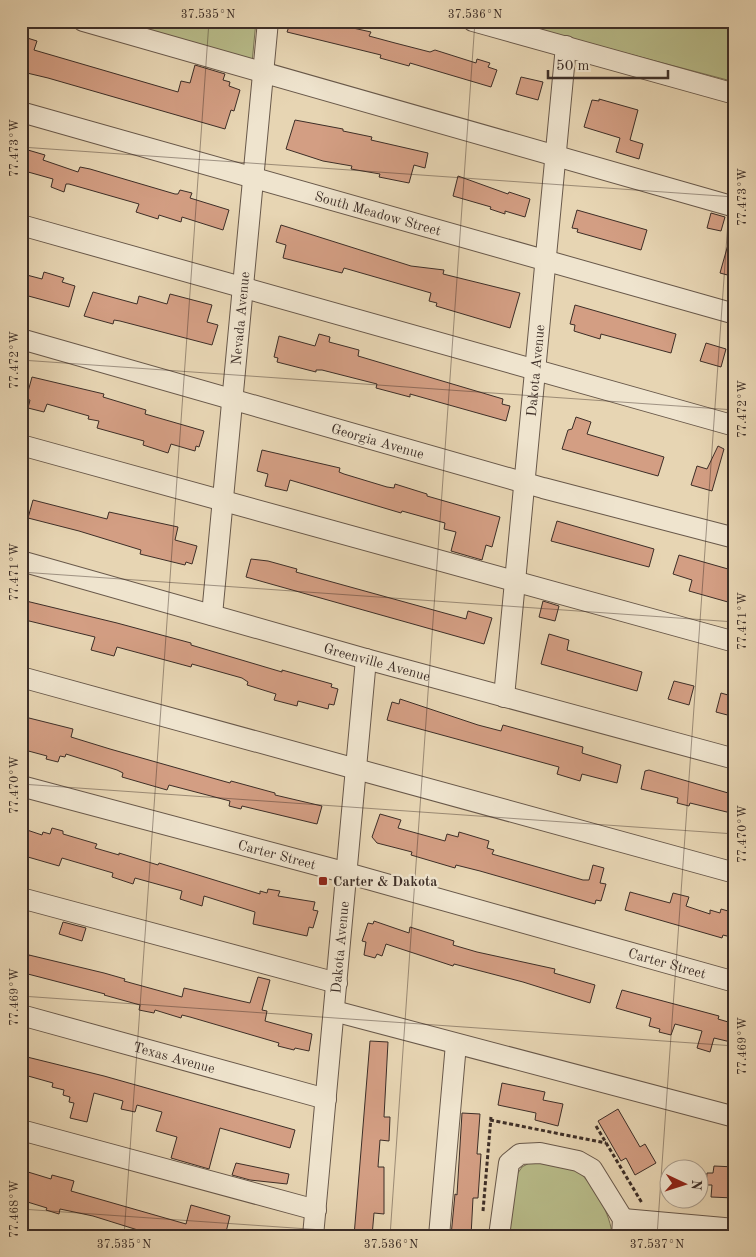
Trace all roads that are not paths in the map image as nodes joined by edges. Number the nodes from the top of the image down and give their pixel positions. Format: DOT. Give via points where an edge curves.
graph roads {
  1 [pos="83,21"];
  2 [pos="268,21"];
  3 [pos="473,21"];
  4 [pos="500,25"];
  5 [pos="531,29"];
  6 [pos="566,46"];
  7 [pos="263,73"];
  8 [pos="735,94"];
  9 [pos="21,112"];
  10 [pos="556,156"];
  11 [pos="253,178"];
  12 [pos="735,207"];
  13 [pos="21,225"];
  14 [pos="546,261"];
  15 [pos="243,287"];
  16 [pos="735,314"];
  17 [pos="21,339"];
  18 [pos="535,369"];
  19 [pos="232,399"];
  20 [pos="735,426"];
  21 [pos="21,445"];
  22 [pos="524,483"];
  23 [pos="223,500"];
  24 [pos="735,538"];
  25 [pos="21,561"];
  26 [pos="515,581"];
  27 [pos="212,615"];
  28 [pos="735,642"];
  29 [pos="366,659"];
  30 [pos="21,677"];
  31 [pos="504,696"];
  32 [pos="735,759"];
  33 [pos="356,769"];
  34 [pos="21,786"];
  35 [pos="347,873"];
  36 [pos="735,873"];
  37 [pos="21,898"];
  38 [pos="735,982"];
  39 [pos="336,983"];
  40 [pos="334,1011"];
  41 [pos="21,1016"];
  42 [pos="456,1044"];
  43 [pos="326,1099"];
  44 [pos="735,1118"];
  45 [pos="21,1130"];
  46 [pos="316,1210"];
  47 [pos="623,1228"];
  48 [pos="735,1229"];
  49 [pos="313,1236"];
  50 [pos="439,1236"];
  51 [pos="499,1236"];
  1 -- 7 [label="street"];
  2 -- 7 [label="street, Nevada Avenue"];
  3 -- 4 [label="street"];
  4 -- 5 [label="street"];
  5 -- 6 [label="street"];
  6 -- 8 [label="street"];
  6 -- 10 [label="street, Dakota Avenue"];
  7 -- 10 [label="street"];
  7 -- 11 [label="street, Nevada Avenue"];
  9 -- 11 [label="street, South Meadow Street"];
  10 -- 12 [label="street"];
  10 -- 14 [label="street, Dakota Avenue"];
  11 -- 14 [label="street, South Meadow Street"];
  11 -- 15 [label="street, Nevada Avenue"];
  13 -- 15 [label="street"];
  14 -- 16 [label="street, South Meadow Street"];
  14 -- 18 [label="street, Dakota Avenue"];
  15 -- 18 [label="street"];
  15 -- 19 [label="street, Nevada Avenue"];
  17 -- 19 [label="street, Georgia Avenue"];
  18 -- 20 [label="street"];
  18 -- 22 [label="street, Dakota Avenue"];
  19 -- 22 [label="street, Georgia Avenue"];
  19 -- 23 [label="street, Nevada Avenue"];
  21 -- 23 [label="street"];
  22 -- 24 [label="street, Georgia Avenue"];
  22 -- 26 [label="street, Dakota Avenue"];
  23 -- 26 [label="street"];
  23 -- 27 [label="street, Nevada Avenue"];
  25 -- 27 [label="street, Greenville Avenue"];
  26 -- 28 [label="street"];
  26 -- 31 [label="street, Dakota Avenue"];
  27 -- 29 [label="street, Greenville Avenue"];
  29 -- 31 [label="street, Greenville Avenue"];
  29 -- 33 [label="street, Dakota Avenue"];
  30 -- 33 [label="street"];
  31 -- 32 [label="street, Greenville Avenue"];
  33 -- 35 [label="street, Dakota Avenue"];
  33 -- 36 [label="street"];
  34 -- 35 [label="street, Carter Street"];
  35 -- 38 [label="street, Carter Street"];
  35 -- 39 [label="street, Dakota Avenue"];
  37 -- 39 [label="street"];
  39 -- 40 [label="street, Dakota Avenue"];
  40 -- 42 [label="street"];
  40 -- 43 [label="street, Dakota Avenue"];
  41 -- 43 [label="street, Texas Avenue"];
  42 -- 44 [label="street"];
  42 -- 50 [label="street"];
  43 -- 46 [label="street, Dakota Avenue"];
  45 -- 46 [label="street"];
  46 -- 49 [label="street, Dakota Avenue"];
  47 -- 48 [label="street"];
  47 -- 51 [label="street" via="592,1169 558,1155 520,1154 509,1162"];
}
